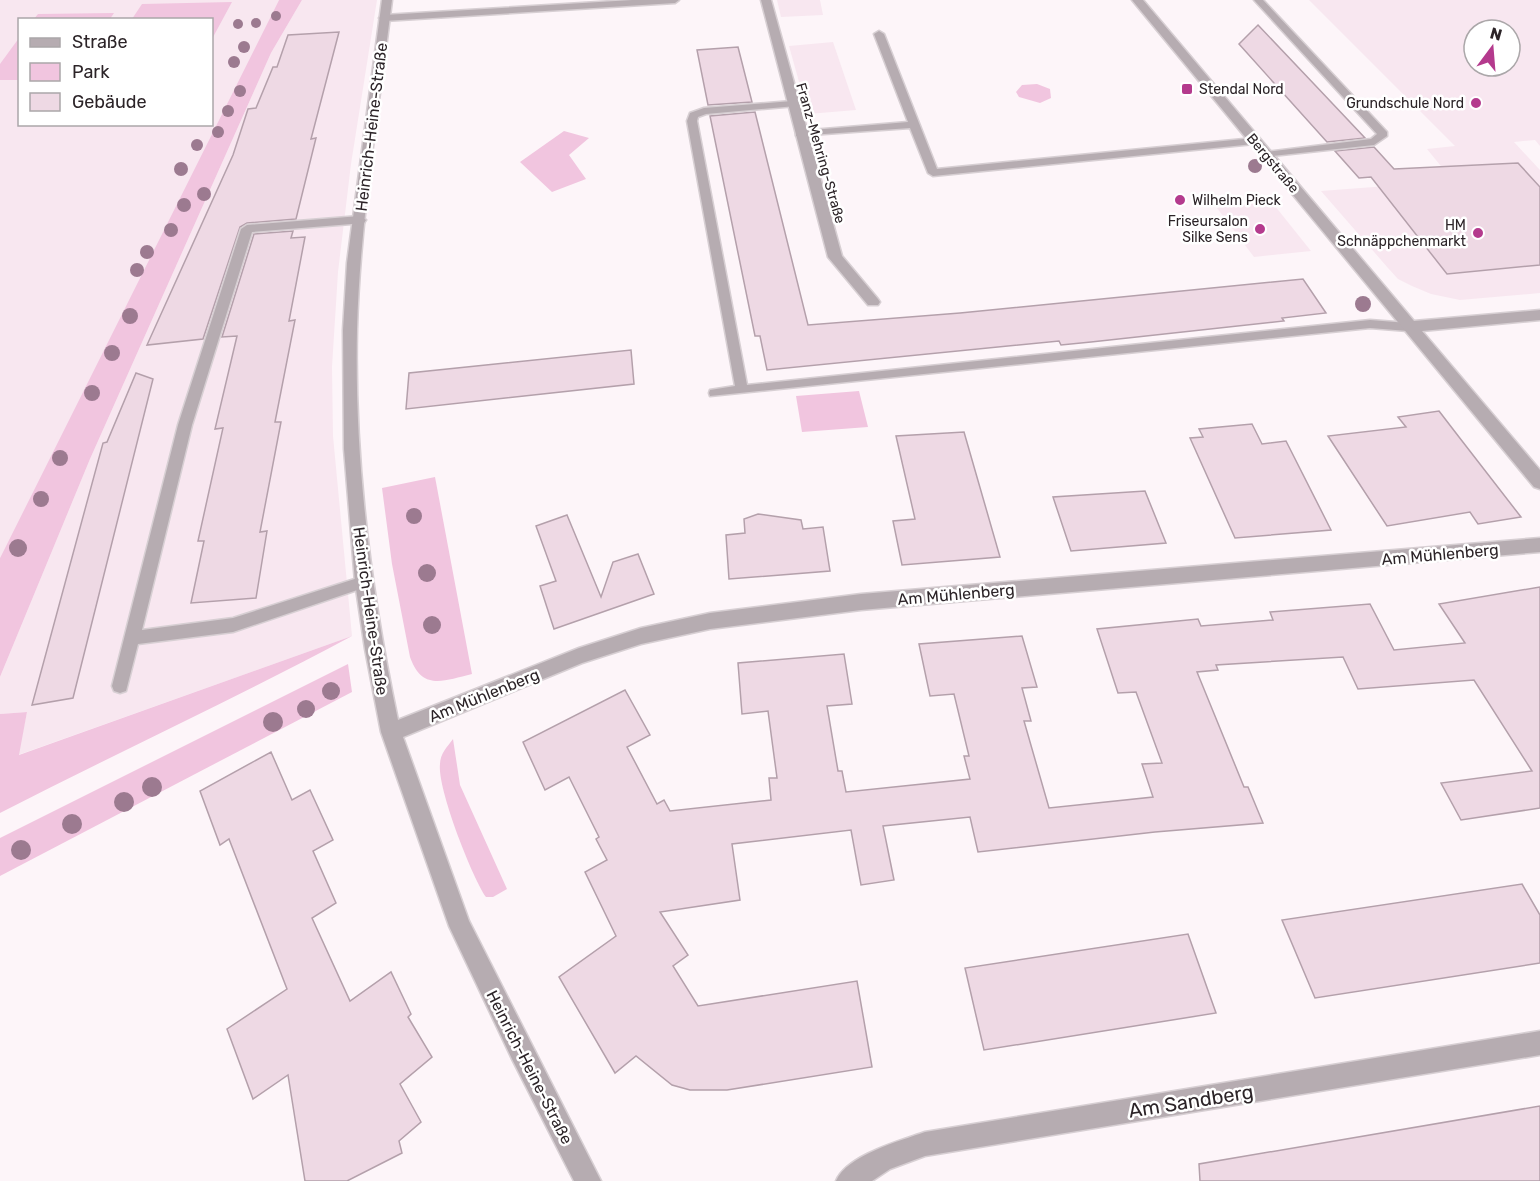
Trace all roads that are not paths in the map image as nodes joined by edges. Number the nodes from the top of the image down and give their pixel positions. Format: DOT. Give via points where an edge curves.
graph roads {
  1 [pos="675,0"];
  2 [pos="766,0"];
  3 [pos="1137,0"];
  4 [pos="1258,0"];
  5 [pos="386,9"];
  6 [pos="879,34"];
  7 [pos="792,104"];
  8 [pos="914,125"];
  9 [pos="800,134"];
  10 [pos="1254,141"];
  11 [pos="1266,155"];
  12 [pos="360,220"];
  13 [pos="873,302"];
  14 [pos="1540,315"];
  15 [pos="1408,327"];
  16 [pos="742,390"];
  17 [pos="715,393"];
  18 [pos="1540,482"];
  19 [pos="1540,545"];
  20 [pos="364,582"];
  21 [pos="132,638"];
  22 [pos="120,686"];
  23 [pos="391,732"];
  24 [pos="1540,1043"];
  25 [pos="588,1181"];
  26 [pos="849,1181"];
  1 -- 5 [label="lane"];
  2 -- 7 [label="street, Franz-Mehring-Straße"];
  3 -- 10 [label="street, Bergstraße"];
  4 -- 11 [label="lane" via="1383,134 1374,142"];
  5 -- 12 [label="street, Heinrich-Heine-Straße"];
  6 -- 8 [label="lane"];
  7 -- 9 [label="street, Franz-Mehring-Straße"];
  7 -- 16 [label="lane" via="704,111 694,115 693,120"];
  8 -- 9 [label="lane"];
  8 -- 10 [label="lane" via="933,172"];
  9 -- 13 [label="street, Franz-Mehring-Straße" via="835,257"];
  10 -- 11 [label="street, Bergstraße"];
  11 -- 15 [label="street, Bergstraße"];
  12 -- 20 [label="street, Heinrich-Heine-Straße" via="349,372"];
  12 -- 21 [label="lane" via="247,229 185,425"];
  14 -- 15 [label="street"];
  15 -- 16 [label="lane" via="1370,324"];
  15 -- 18 [label="street, Bergstraße"];
  16 -- 17 [label="lane"];
  19 -- 23 [label="street, Am Mühlenberg" via="861,602 710,621 640,636 579,656"];
  20 -- 21 [label="lane" via="233,625"];
  20 -- 23 [label="street, Heinrich-Heine-Straße"];
  21 -- 22 [label="lane"];
  23 -- 25 [label="street, Heinrich-Heine-Straße" via="460,926"];
  24 -- 26 [label="street, Am Sandberg" via="925,1144 883,1159"];
}
